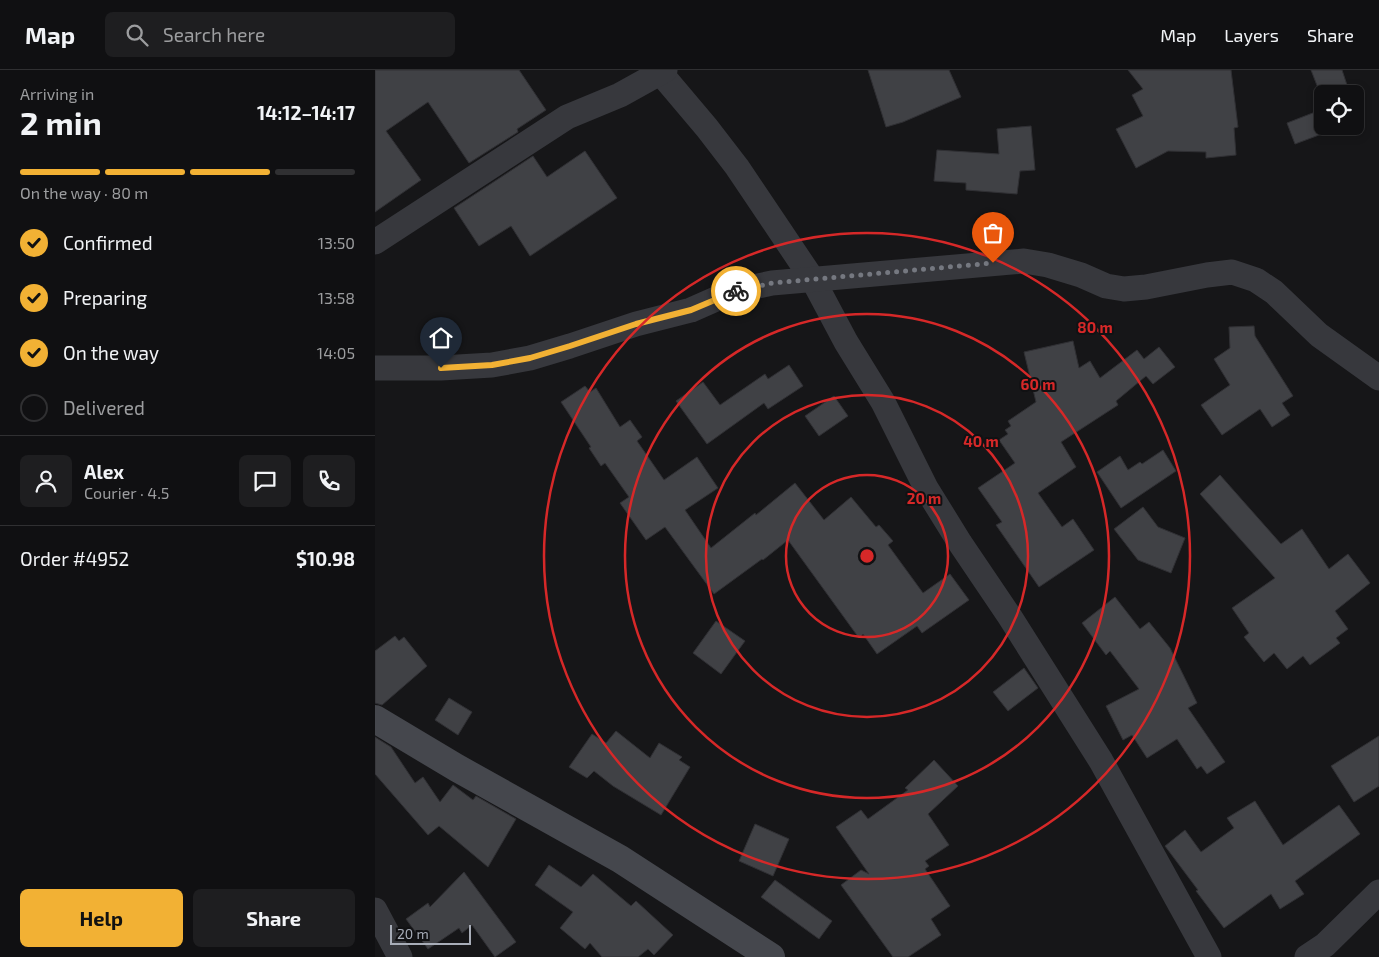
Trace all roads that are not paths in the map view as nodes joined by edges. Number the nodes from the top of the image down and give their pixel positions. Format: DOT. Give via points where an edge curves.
graph roads {
  1 [pos="661,71"];
  2 [pos="375,242"];
  3 [pos="813,280"];
  4 [pos="375,368"];
  5 [pos="1379,378"];
  6 [pos="375,719"];
  7 [pos="1379,892"];
  8 [pos="375,910"];
  9 [pos="401,957"];
  10 [pos="771,957"];
  11 [pos="1209,957"];
  12 [pos="1307,957"];
  1 -- 2 [label="street" via="620,95 567,117"];
  1 -- 3 [label="street" via="737,167"];
  3 -- 4 [label="street" via="772,283 734,291 691,310 530,358 441,368"];
  3 -- 5 [label="street" via="1024,261 1048,265 1106,286 1124,289 1232,272 1256,280 1274,292 1319,335"];
  3 -- 11 [label="street" via="883,402 926,488 1101,761"];
  6 -- 10 [label="main road" via="620,859"];
  7 -- 12 [label="street" via="1325,945"];
  8 -- 9 [label="street"];
}
